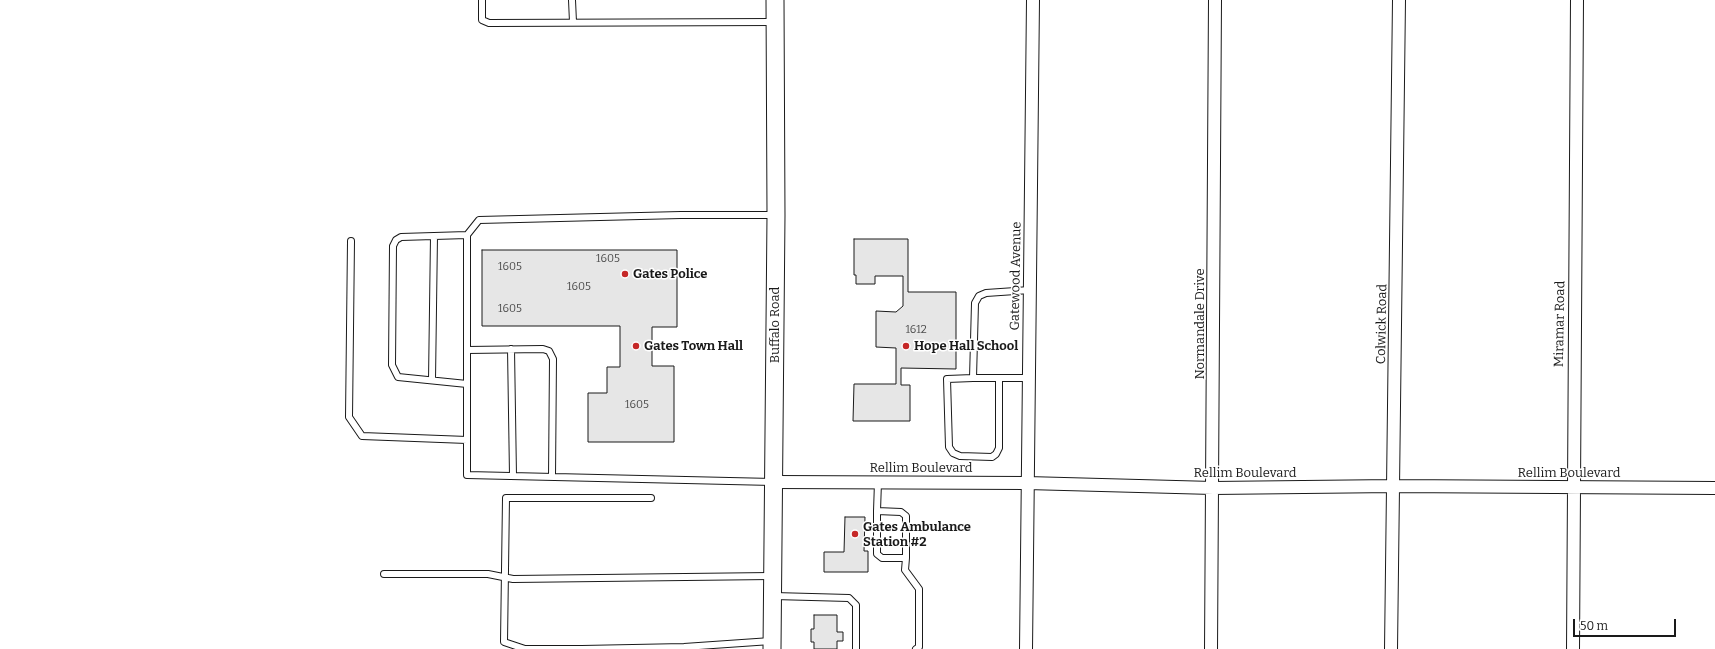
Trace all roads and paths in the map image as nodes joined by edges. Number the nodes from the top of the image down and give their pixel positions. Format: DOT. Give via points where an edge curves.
graph roads {
  1 [pos="482,0"];
  2 [pos="572,0"];
  3 [pos="775,0"];
  4 [pos="1033,0"];
  5 [pos="1215,0"];
  6 [pos="1399,0"];
  7 [pos="1577,0"];
  8 [pos="573,22"];
  9 [pos="775,22"];
  10 [pos="776,215"];
  11 [pos="466,234"];
  12 [pos="434,236"];
  13 [pos="351,241"];
  14 [pos="1030,290"];
  15 [pos="510,349"];
  16 [pos="467,350"];
  17 [pos="973,378"];
  18 [pos="999,378"];
  19 [pos="1029,378"];
  20 [pos="432,380"];
  21 [pos="467,384"];
  22 [pos="467,440"];
  23 [pos="513,476"];
  24 [pos="552,477"];
  25 [pos="774,482"];
  26 [pos="878,482"];
  27 [pos="1027,483"];
  28 [pos="1394,486"];
  29 [pos="1573,486"];
  30 [pos="1213,488"];
  31 [pos="1715,488"];
  32 [pos="651,498"];
  33 [pos="877,511"];
  34 [pos="906,558"];
  35 [pos="384,574"];
  36 [pos="773,576"];
  37 [pos="505,577"];
  38 [pos="773,596"];
  39 [pos="772,645"];
  40 [pos="856,649"];
  41 [pos="916,649"];
  42 [pos="1026,649"];
  43 [pos="1211,649"];
  44 [pos="1391,649"];
  45 [pos="1573,649"];
  1 -- 8 [label="lane" via="482,20 489,22"];
  2 -- 8 [label="lane"];
  3 -- 9 [label="main road, Buffalo Road"];
  4 -- 14 [label="street, Gatewood Avenue"];
  5 -- 30 [label="street, Normandale Drive"];
  6 -- 28 [label="street, Colwick Road"];
  7 -- 29 [label="street, Miramar Road"];
  8 -- 9 [label="lane"];
  9 -- 10 [label="main road, Buffalo Road"];
  10 -- 11 [label="lane" via="479,220"];
  10 -- 25 [label="main road, Buffalo Road"];
  11 -- 12 [label="lane"];
  11 -- 16 [label="lane"];
  12 -- 20 [label="lane"];
  12 -- 20 [label="lane" via="401,237 393,246 392,365 398,376"];
  13 -- 22 [label="lane" via="349,417 362,436"];
  14 -- 17 [label="lane" via="986,293 979,296 975,303"];
  14 -- 19 [label="street, Gatewood Avenue"];
  15 -- 16 [label="lane"];
  15 -- 23 [label="lane"];
  15 -- 24 [label="lane" via="543,349 549,351 553,360"];
  16 -- 21 [label="lane"];
  17 -- 18 [label="lane"];
  17 -- 18 [label="lane" via="947,379 949,447 953,453 960,456 992,457 999,448"];
  18 -- 19 [label="lane"];
  19 -- 27 [label="street, Gatewood Avenue"];
  20 -- 21 [label="lane"];
  21 -- 22 [label="lane"];
  22 -- 23 [label="lane" via="467,475"];
  23 -- 24 [label="lane"];
  24 -- 25 [label="lane"];
  25 -- 26 [label="street, Rellim Boulevard"];
  25 -- 36 [label="main road, Buffalo Road"];
  26 -- 27 [label="street, Rellim Boulevard"];
  26 -- 33 [label="lane"];
  27 -- 30 [label="street, Rellim Boulevard"];
  27 -- 42 [label="street, Gatewood Avenue"];
  28 -- 29 [label="street, Rellim Boulevard"];
  28 -- 30 [label="street, Rellim Boulevard"];
  28 -- 44 [label="street, Colwick Road"];
  29 -- 31 [label="street, Rellim Boulevard"];
  29 -- 45 [label="street, Miramar Road"];
  30 -- 43 [label="street, Normandale Drive"];
  32 -- 37 [label="lane" via="506,498"];
  33 -- 34 [label="lane" via="901,512 906,516"];
  33 -- 34 [label="lane" via="877,554 882,558"];
  34 -- 41 [label="lane" via="905,570 919,589 919,647"];
  35 -- 37 [label="lane" via="488,574"];
  36 -- 37 [label="lane" via="513,579"];
  36 -- 38 [label="main road, Buffalo Road"];
  37 -- 39 [label="lane" via="504,642 525,649"];
  38 -- 39 [label="main road, Buffalo Road"];
  38 -- 40 [label="lane" via="849,598 856,605"];
}
